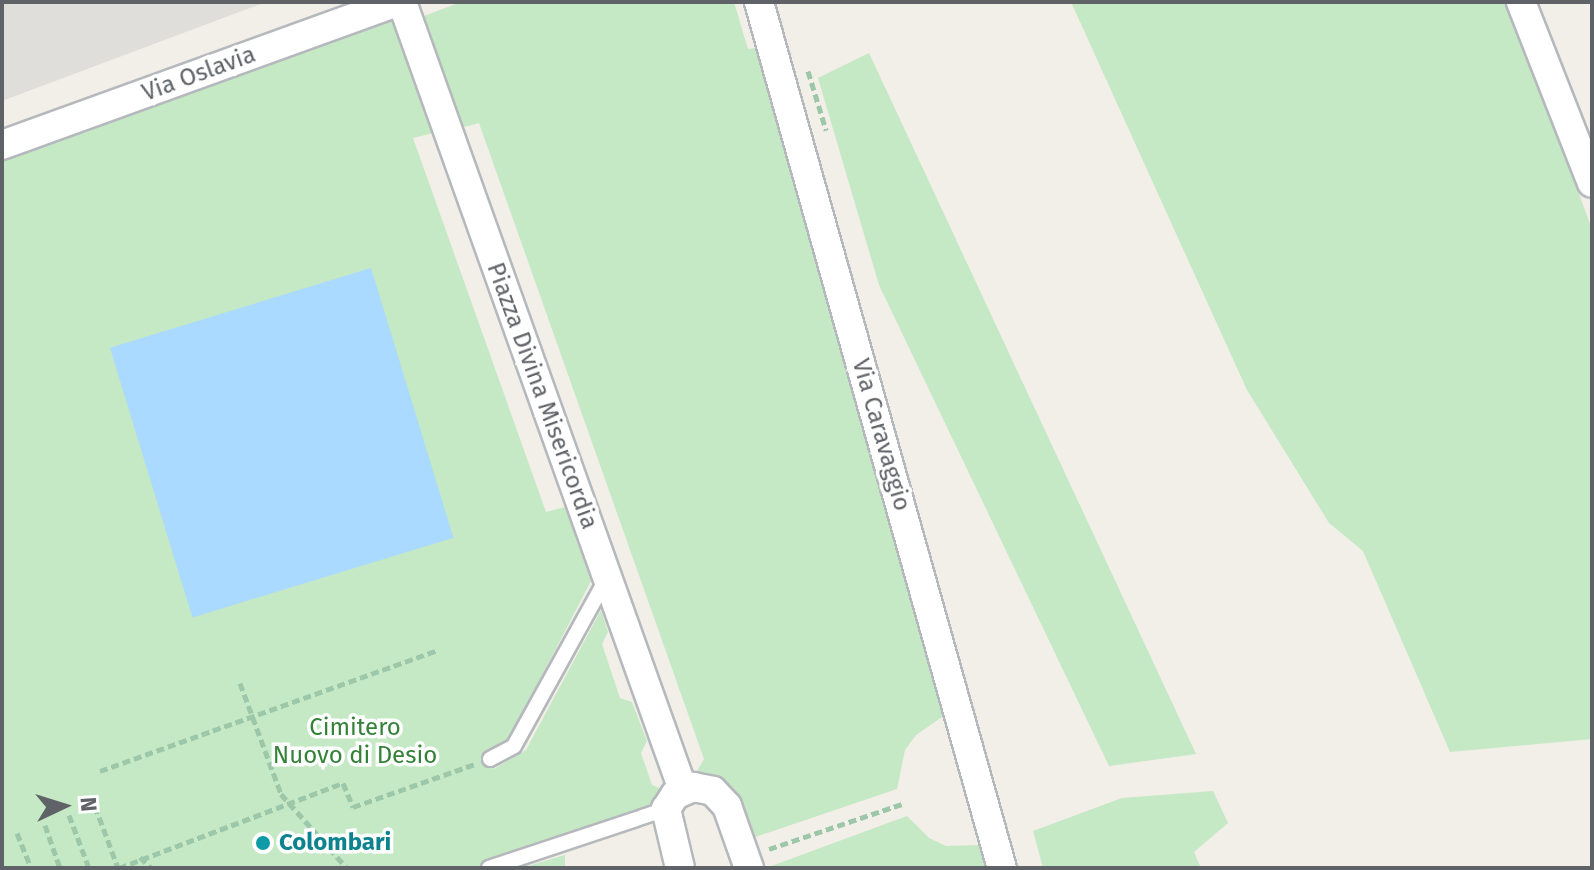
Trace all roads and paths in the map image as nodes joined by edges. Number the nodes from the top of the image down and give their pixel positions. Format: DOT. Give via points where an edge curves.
graph roads {
  1 [pos="399,2"];
  2 [pos="759,2"];
  3 [pos="1521,2"];
  4 [pos="2,145"];
  5 [pos="1592,183"];
  6 [pos="606,579"];
  7 [pos="438,650"];
  8 [pos="240,683"];
  9 [pos="251,716"];
  10 [pos="490,759"];
  11 [pos="100,771"];
  12 [pos="675,800"];
  13 [pos="287,804"];
  14 [pos="902,804"];
  15 [pos="95,806"];
  16 [pos="69,815"];
  17 [pos="45,825"];
  18 [pos="17,833"];
  19 [pos="140,857"];
  20 [pos="747,862"];
  21 [pos="31,868"];
  22 [pos="60,868"];
  23 [pos="89,868"];
  24 [pos="119,868"];
  25 [pos="151,868"];
  26 [pos="347,868"];
  27 [pos="489,868"];
  28 [pos="680,868"];
  29 [pos="1002,868"];
  1 -- 4 [label="street, Via Oslavia"];
  1 -- 6 [label="street, Piazza Divina Misericordia"];
  2 -- 29 [label="street, Via Caravaggio"];
  3 -- 5 [label="street"];
  6 -- 10 [label="lane" via="514,746"];
  6 -- 12 [label="street, Piazza Divina Misericordia"];
  7 -- 9 [label="path"];
  8 -- 9 [label="path"];
  9 -- 11 [label="path"];
  9 -- 13 [label="path"];
  10 -- 13 [label="path" via="353,807 343,783"];
  12 -- 20 [label="street" via="703,788 721,797"];
  12 -- 27 [label="lane"];
  12 -- 28 [label="street, Piazza Divina Misericordia"];
  13 -- 19 [label="path"];
  13 -- 26 [label="path"];
  14 -- 20 [label="path"];
  15 -- 24 [label="path"];
  16 -- 23 [label="path"];
  17 -- 22 [label="path"];
  18 -- 21 [label="path"];
  19 -- 24 [label="path"];
  19 -- 25 [label="path"];
}
